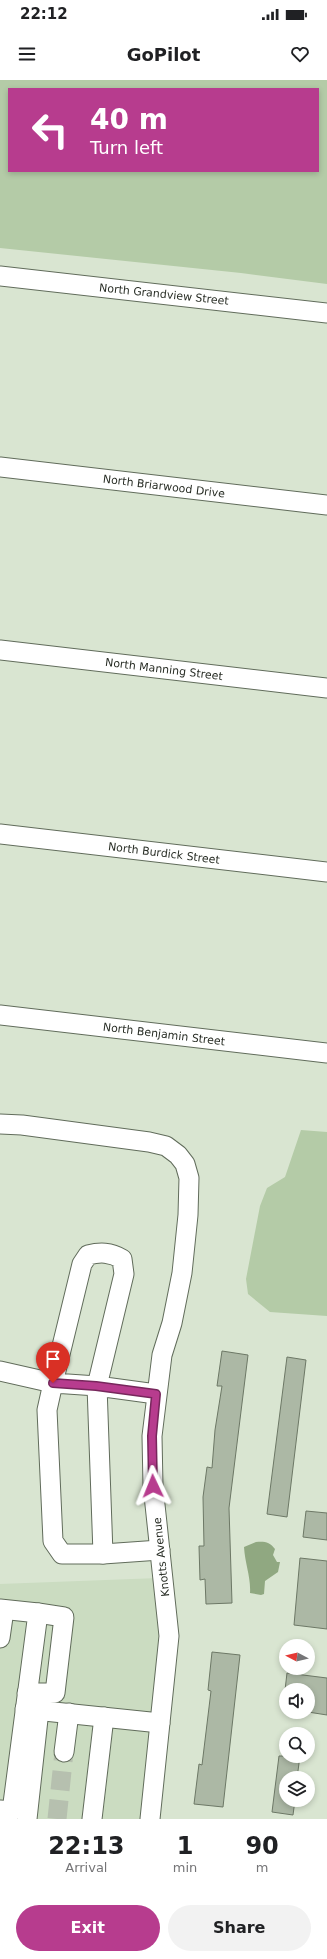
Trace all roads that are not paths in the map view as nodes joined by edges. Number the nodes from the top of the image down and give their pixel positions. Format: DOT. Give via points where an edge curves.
graph roads {
  1 [pos="0,276"];
  2 [pos="327,313"];
  3 [pos="0,467"];
  4 [pos="327,505"];
  5 [pos="0,650"];
  6 [pos="327,688"];
  7 [pos="0,834"];
  8 [pos="327,872"];
  9 [pos="0,1016"];
  10 [pos="327,1054"];
  11 [pos="0,1124"];
  12 [pos="0,1371"];
  13 [pos="53,1383"];
  14 [pos="96,1386"];
  15 [pos="156,1394"];
  16 [pos="160,1550"];
  17 [pos="103,1554"];
  18 [pos="2,1609"];
  19 [pos="38,1613"];
  20 [pos="0,1638"];
  21 [pos="30,1704"];
  22 [pos="69,1713"];
  23 [pos="104,1717"];
  24 [pos="160,1722"];
  25 [pos="64,1752"];
  26 [pos="0,1810"];
  27 [pos="27,1819"];
  28 [pos="92,1819"];
  29 [pos="150,1819"];
  1 -- 2 [label="street, North Grandview Street"];
  3 -- 4 [label="street, North Briarwood Drive"];
  5 -- 6 [label="street, North Manning Street"];
  7 -- 8 [label="street, North Burdick Street"];
  9 -- 10 [label="street, North Benjamin Street"];
  11 -- 15 [label="street, Knotts Avenue" via="149,1142 166,1146 185,1164 189,1178 188,1215 182,1273 172,1324 162,1355"];
  12 -- 13 [label="street"];
  13 -- 14 [label="street"];
  13 -- 14 [label="street" via="82,1264 88,1255 106,1252 122,1259 124,1274"];
  13 -- 17 [label="street" via="47,1410 53,1541 62,1554"];
  14 -- 15 [label="street"];
  14 -- 17 [label="street"];
  15 -- 16 [label="street, Knotts Avenue" via="152,1436 153,1486"];
  16 -- 17 [label="street"];
  16 -- 24 [label="street, Knotts Avenue" via="169,1636"];
  18 -- 19 [label="street"];
  18 -- 20 [label="street"];
  19 -- 21 [label="street"];
  19 -- 21 [label="street" via="64,1617 55,1693"];
  21 -- 22 [label="street"];
  21 -- 26 [label="street" via="12,1811"];
  21 -- 27 [label="street"];
  22 -- 23 [label="street"];
  22 -- 25 [label="street"];
  23 -- 24 [label="street"];
  23 -- 28 [label="street"];
  24 -- 29 [label="street, Knotts Avenue"];
}
